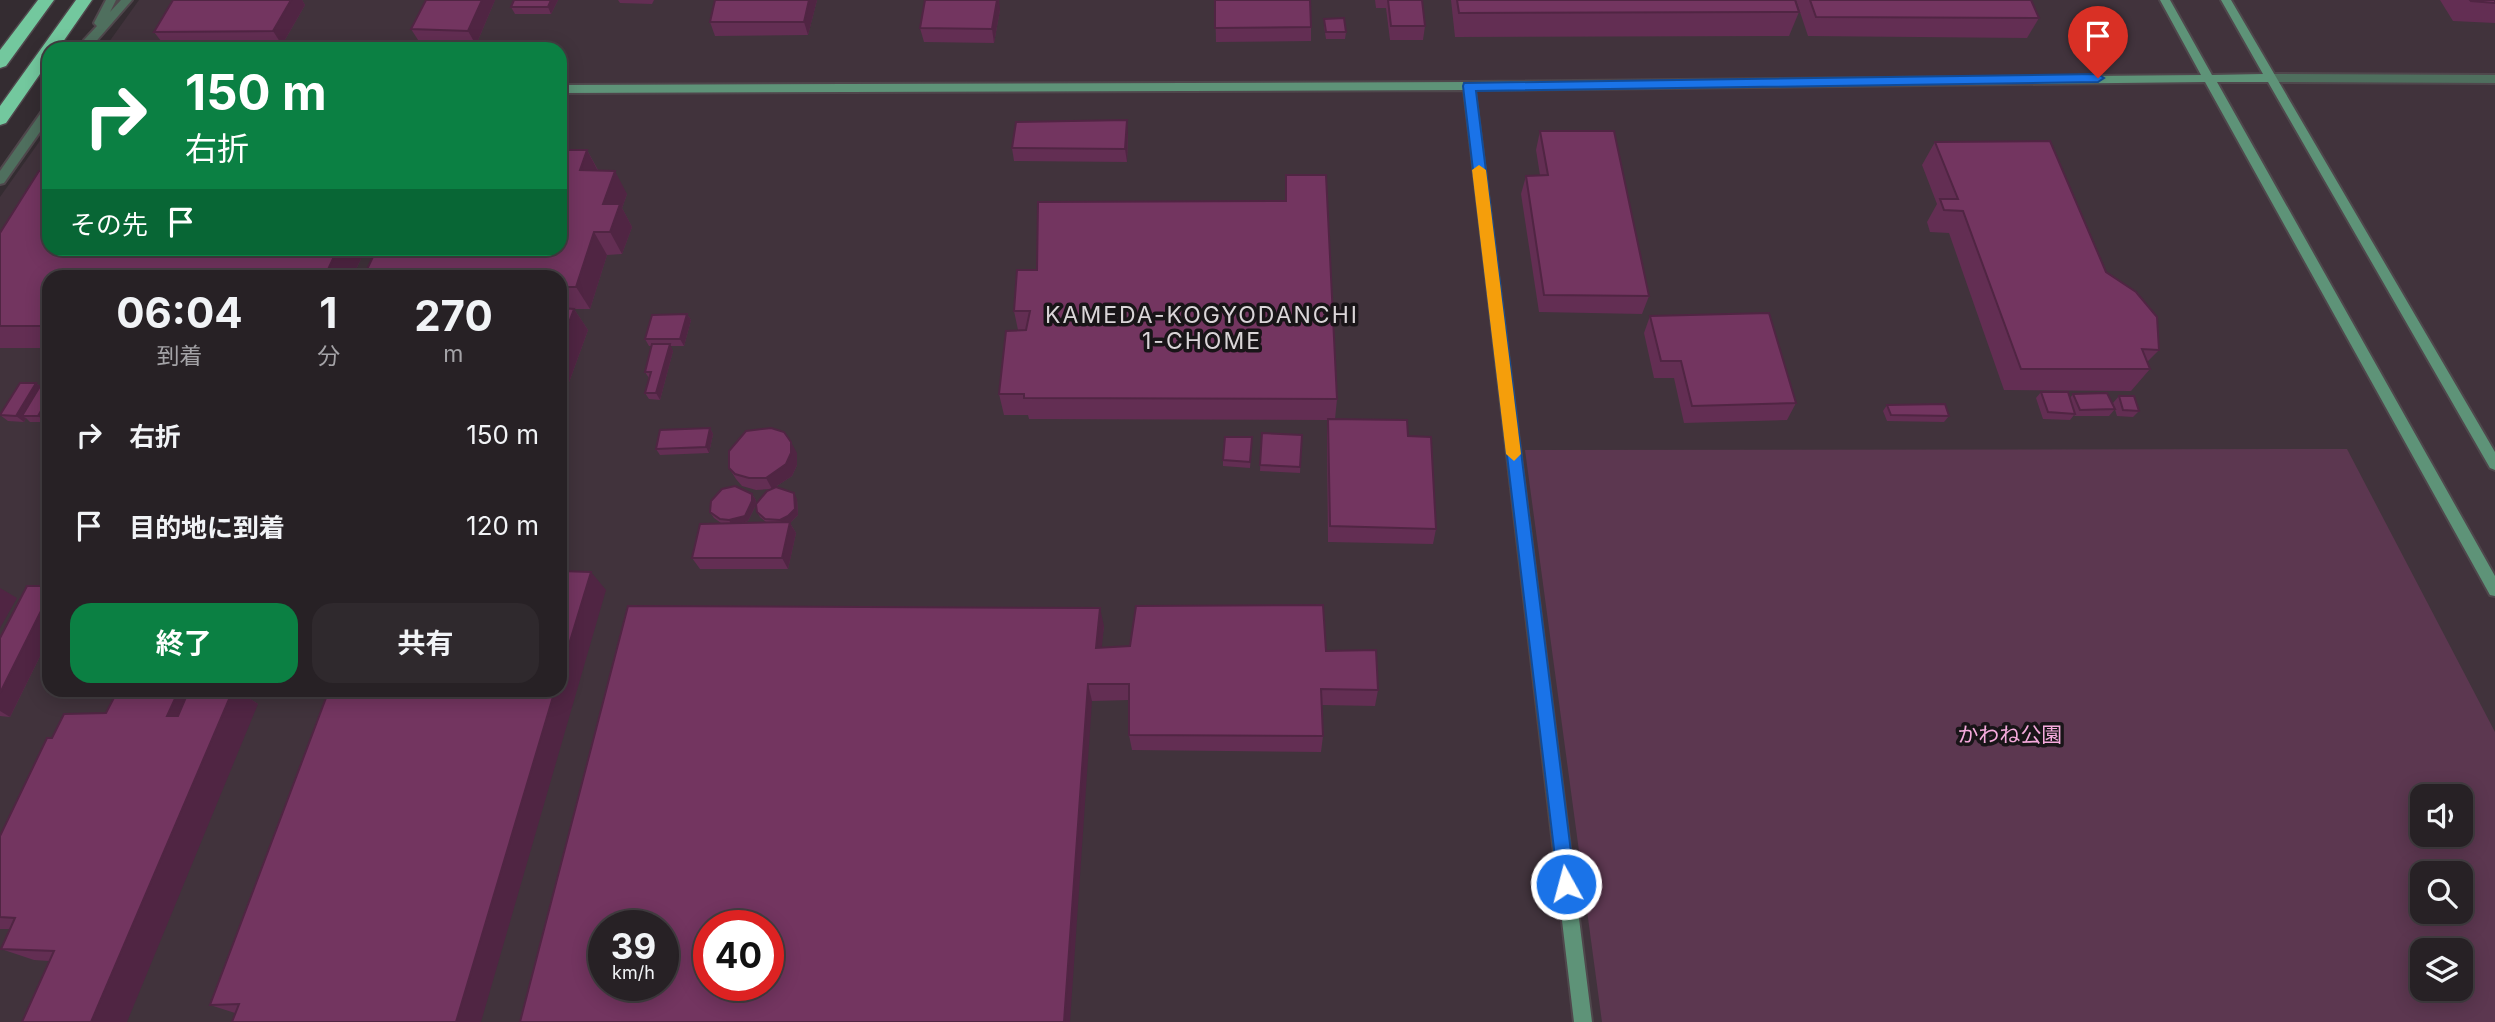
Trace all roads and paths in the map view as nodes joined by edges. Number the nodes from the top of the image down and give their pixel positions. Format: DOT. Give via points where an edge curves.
graph roads {
  1 [pos="46,0"];
  2 [pos="84,0"];
  3 [pos="111,0"];
  4 [pos="127,0"];
  5 [pos="2165,0"];
  6 [pos="2226,0"];
  7 [pos="54,42"];
  8 [pos="89,42"];
  9 [pos="90,42"];
  10 [pos="42,59"];
  11 [pos="0,62"];
  12 [pos="2207,76"];
  13 [pos="2269,78"];
  14 [pos="2495,79"];
  15 [pos="1469,86"];
  16 [pos="567,89"];
  17 [pos="0,119"];
  18 [pos="42,120"];
  19 [pos="0,180"];
  20 [pos="2495,464"];
  21 [pos="2495,590"];
  22 [pos="1583,1022"];
  1 -- 11 [label="highway"];
  2 -- 7 [label="highway"];
  3 -- 8 [label="street"];
  4 -- 9 [label="street"];
  5 -- 12 [label="street"];
  6 -- 13 [label="street"];
  10 -- 17 [label="highway"];
  12 -- 13 [label="street"];
  12 -- 15 [label="street"];
  12 -- 21 [label="street"];
  13 -- 14 [label="street"];
  13 -- 20 [label="street"];
  15 -- 16 [label="street"];
  15 -- 22 [label="street"];
  18 -- 19 [label="street"];
}
